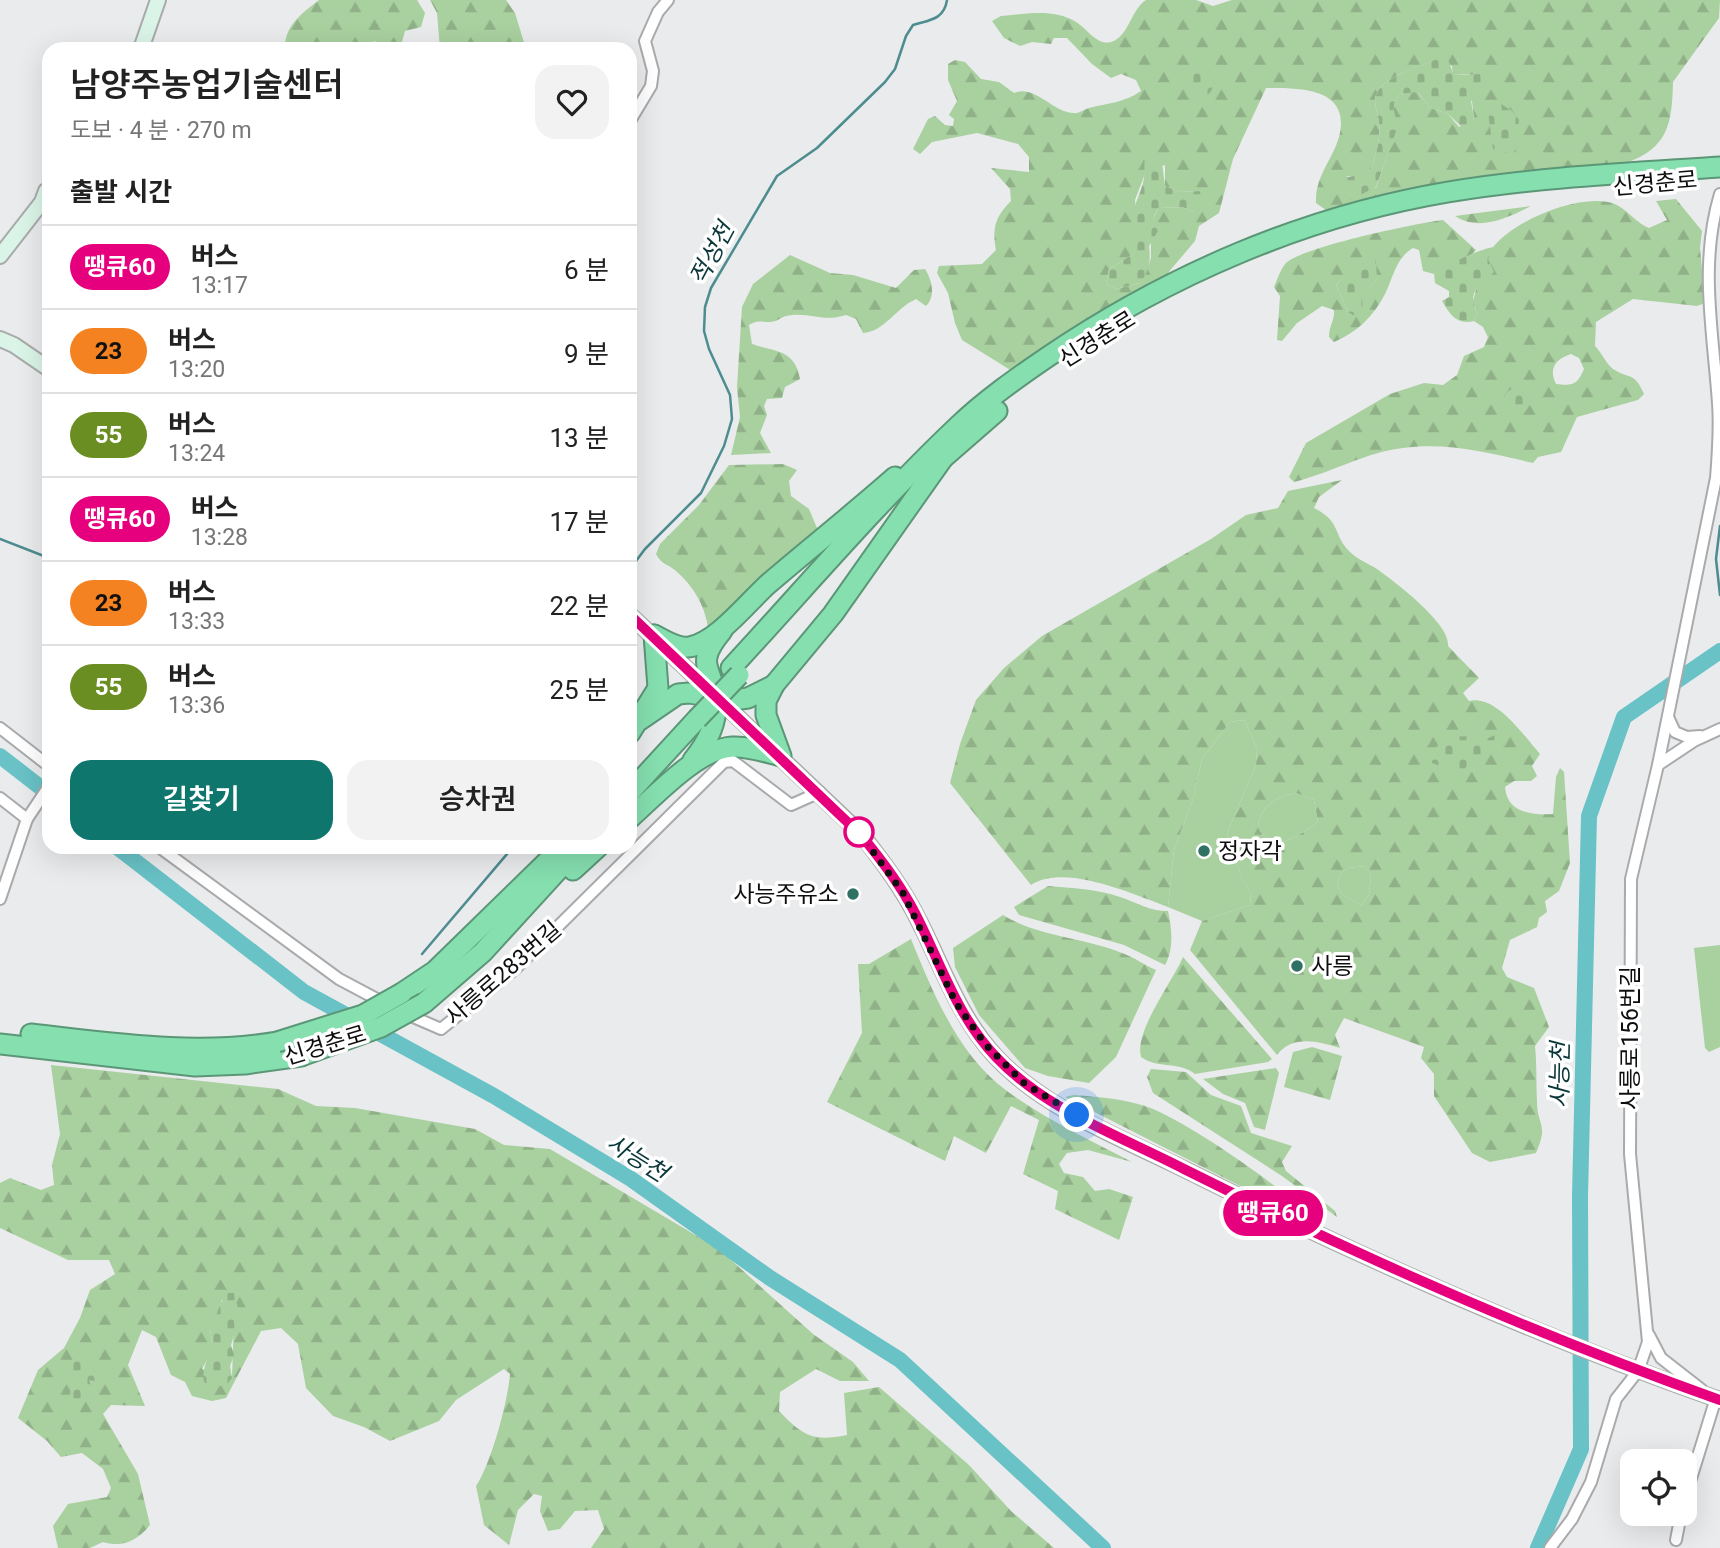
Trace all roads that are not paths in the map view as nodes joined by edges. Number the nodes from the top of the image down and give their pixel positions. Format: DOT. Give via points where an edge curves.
graph roads {
  1 [pos="158,0"];
  2 [pos="668,0"];
  3 [pos="143,42"];
  4 [pos="637,110"];
  5 [pos="1720,167"];
  6 [pos="1720,177"];
  7 [pos="1625,179"];
  8 [pos="1720,194"];
  9 [pos="42,195"];
  10 [pos="42,202"];
  11 [pos="0,240"];
  12 [pos="0,256"];
  13 [pos="0,328"];
  14 [pos="0,339"];
  15 [pos="0,347"];
  16 [pos="42,362"];
  17 [pos="42,362"];
  18 [pos="42,363"];
  19 [pos="958,426"];
  20 [pos="943,458"];
  21 [pos="733,619"];
  22 [pos="637,621"];
  23 [pos="654,635"];
  24 [pos="735,672"];
  25 [pos="774,684"];
  26 [pos="716,698"];
  27 [pos="1668,710"];
  28 [pos="693,715"];
  29 [pos="637,723"];
  30 [pos="637,724"];
  31 [pos="0,727"];
  32 [pos="1715,732"];
  33 [pos="781,756"];
  34 [pos="42,760"];
  35 [pos="1658,765"];
  36 [pos="637,767"];
  37 [pos="686,769"];
  38 [pos="637,783"];
  39 [pos="820,792"];
  40 [pos="42,796"];
  41 [pos="0,798"];
  42 [pos="637,812"];
  43 [pos="27,819"];
  44 [pos="637,848"];
  45 [pos="169,854"];
  46 [pos="540,854"];
  47 [pos="555,854"];
  48 [pos="573,854"];
  49 [pos="591,854"];
  50 [pos="631,854"];
  51 [pos="519,888"];
  52 [pos="0,899"];
  53 [pos="510,922"];
  54 [pos="0,1031"];
  55 [pos="0,1044"];
  56 [pos="1649,1335"];
  57 [pos="1638,1371"];
  58 [pos="1715,1398"];
  59 [pos="1697,1458"];
  60 [pos="1679,1526"];
  61 [pos="1676,1540"];
  62 [pos="1550,1548"];
  1 -- 3 [label="street"];
  2 -- 4 [label="street" via="645,41 652,86"];
  5 -- 7 [label="highway, 신경춘로"];
  6 -- 7 [label="highway, 신경춘로"];
  7 -- 19 [label="highway, 신경춘로" via="1448,192 1335,219 1252,246 1161,287 1082,334"];
  7 -- 20 [label="highway, 신경춘로" via="1402,210 1335,228 1218,271 1063,359"];
  8 -- 27 [label="street, 사릉로156번길" via="1710,232 1707,271 1718,452"];
  9 -- 11 [label="street"];
  10 -- 12 [label="street"];
  13 -- 16 [label="street"];
  14 -- 17 [label="street"];
  15 -- 18 [label="street"];
  19 -- 21 [label="highway" via="767,585"];
  19 -- 24 [label="highway, 신경춘로"];
  20 -- 24 [label="highway, 신경춘로"];
  20 -- 25 [label="highway" via="833,614"];
  21 -- 23 [label="highway" via="687,647"];
  21 -- 26 [label="highway" via="713,642 706,661"];
  22 -- 23 [label="street"];
  23 -- 26 [label="street"];
  23 -- 29 [label="highway" via="658,688"];
  24 -- 28 [label="highway, 신경춘로"];
  25 -- 26 [label="highway" via="748,698"];
  25 -- 33 [label="highway" via="766,715"];
  26 -- 30 [label="highway" via="678,694"];
  26 -- 33 [label="street"];
  26 -- 37 [label="highway" via="710,734"];
  27 -- 32 [label="street" via="1670,728 1680,735"];
  27 -- 35 [label="street, 사릉로156번길"];
  28 -- 36 [label="highway, 신경춘로"];
  28 -- 38 [label="highway, 신경춘로"];
  31 -- 34 [label="street"];
  32 -- 35 [label="street"];
  33 -- 37 [label="highway" via="731,747"];
  33 -- 39 [label="street"];
  35 -- 56 [label="street, 사릉로156번길" via="1632,872 1629,922 1630,1163"];
  37 -- 42 [label="highway"];
  39 -- 44 [label="street, 사릉로283번길" via="792,805 733,761 724,762"];
  39 -- 57 [label="street" via="890,872 914,911 965,1018 1025,1084 1278,1216"];
  40 -- 43 [label="street"];
  41 -- 43 [label="street"];
  43 -- 52 [label="street"];
  45 -- 50 [label="street, 사릉로283번길" via="339,979 441,1028 516,968"];
  46 -- 51 [label="highway"];
  47 -- 51 [label="highway, 신경춘로"];
  48 -- 53 [label="highway, 신경춘로"];
  49 -- 53 [label="highway" via="534,907"];
  51 -- 54 [label="highway, 신경춘로, bridge" via="435,971 402,993 363,1015 277,1042 219,1049 157,1048"];
  53 -- 55 [label="highway, 신경춘로, bridge" via="424,1003 382,1027 301,1056 195,1066"];
  56 -- 57 [label="street, 사릉로156번길"];
  56 -- 58 [label="street" via="1661,1358"];
  57 -- 58 [label="street"];
  57 -- 62 [label="street" via="1616,1398 1591,1482"];
  58 -- 59 [label="street"];
  60 -- 61 [label="street"];
}
